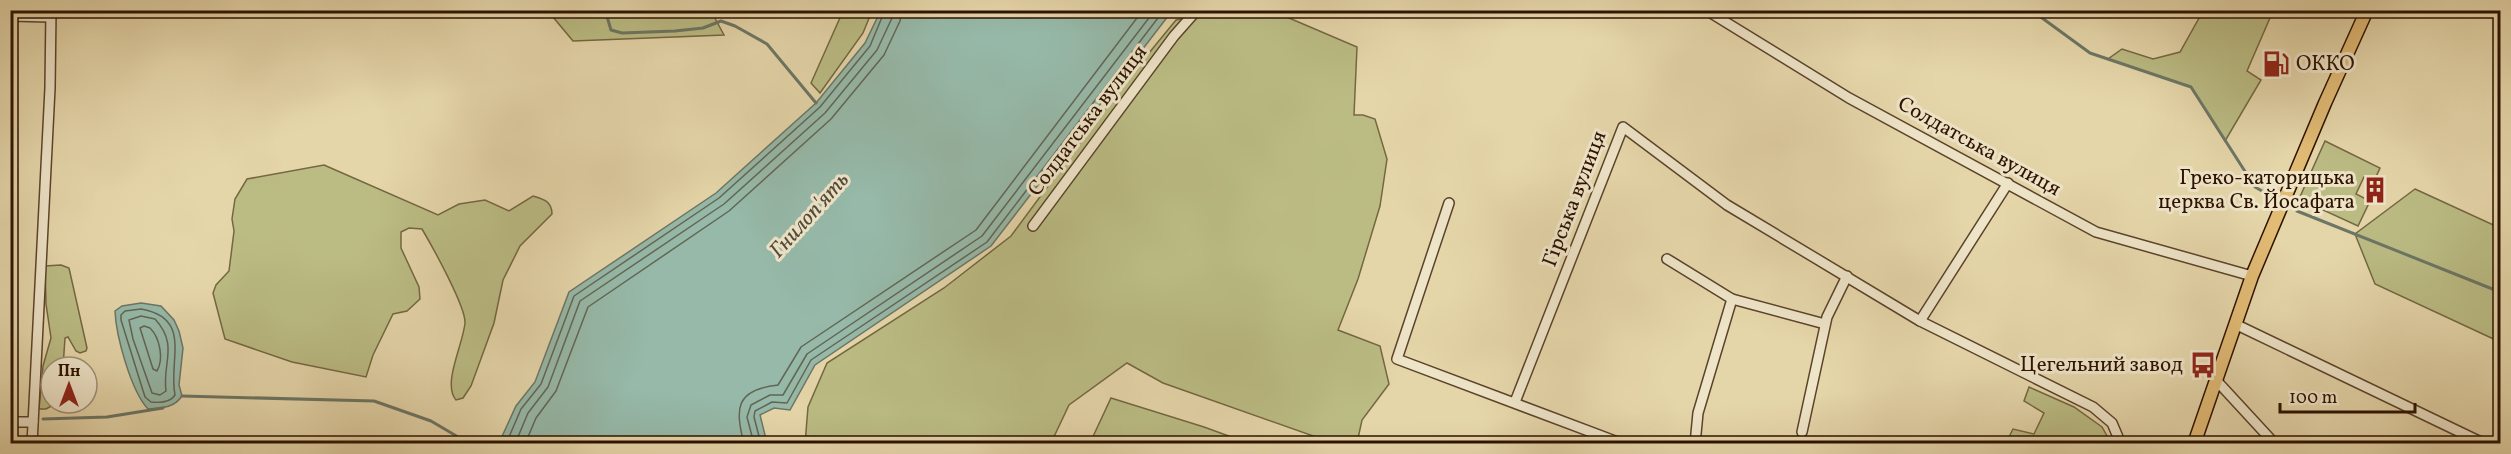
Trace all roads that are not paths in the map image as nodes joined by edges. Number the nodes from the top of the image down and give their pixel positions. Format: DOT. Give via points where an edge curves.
graph roads {
  1 [pos="1197,10"];
  2 [pos="1706,10"];
  3 [pos="2367,10"];
  4 [pos="50,14"];
  5 [pos="10,16"];
  6 [pos="2008,183"];
  7 [pos="1449,203"];
  8 [pos="1033,226"];
  9 [pos="1667,259"];
  10 [pos="1847,276"];
  11 [pos="2252,276"];
  12 [pos="1732,298"];
  13 [pos="1920,321"];
  14 [pos="1825,324"];
  15 [pos="2235,324"];
  16 [pos="2217,380"];
  17 [pos="1515,402"];
  18 [pos="10,422"];
  19 [pos="33,422"];
  20 [pos="1802,432"];
  21 [pos="32,444"];
  22 [pos="1623,444"];
  23 [pos="1695,444"];
  24 [pos="2121,444"];
  25 [pos="2194,444"];
  26 [pos="2275,444"];
  27 [pos="2486,444"];
  1 -- 8 [label="street, Солдатська вулиця"];
  2 -- 6 [label="street, Солдатська вулиця" via="1849,98"];
  3 -- 11 [label="main road"];
  4 -- 5 [label="street"];
  4 -- 19 [label="street" via="50,88"];
  6 -- 11 [label="street, Солдатська вулиця" via="2096,232"];
  6 -- 13 [label="street"];
  7 -- 17 [label="street" via="1396,359"];
  9 -- 12 [label="street"];
  10 -- 13 [label="street, Гірська вулиця"];
  10 -- 14 [label="street"];
  10 -- 17 [label="street, Гірська вулиця" via="1727,205 1623,127"];
  11 -- 15 [label="main road"];
  12 -- 14 [label="street"];
  12 -- 23 [label="street" via="1698,412"];
  13 -- 24 [label="street, Гірська вулиця" via="2093,407 2112,423"];
  14 -- 20 [label="street"];
  15 -- 16 [label="main road"];
  15 -- 27 [label="street"];
  16 -- 25 [label="main road"];
  16 -- 26 [label="street"];
  17 -- 22 [label="street"];
  18 -- 19 [label="street"];
  19 -- 21 [label="street"];
}
